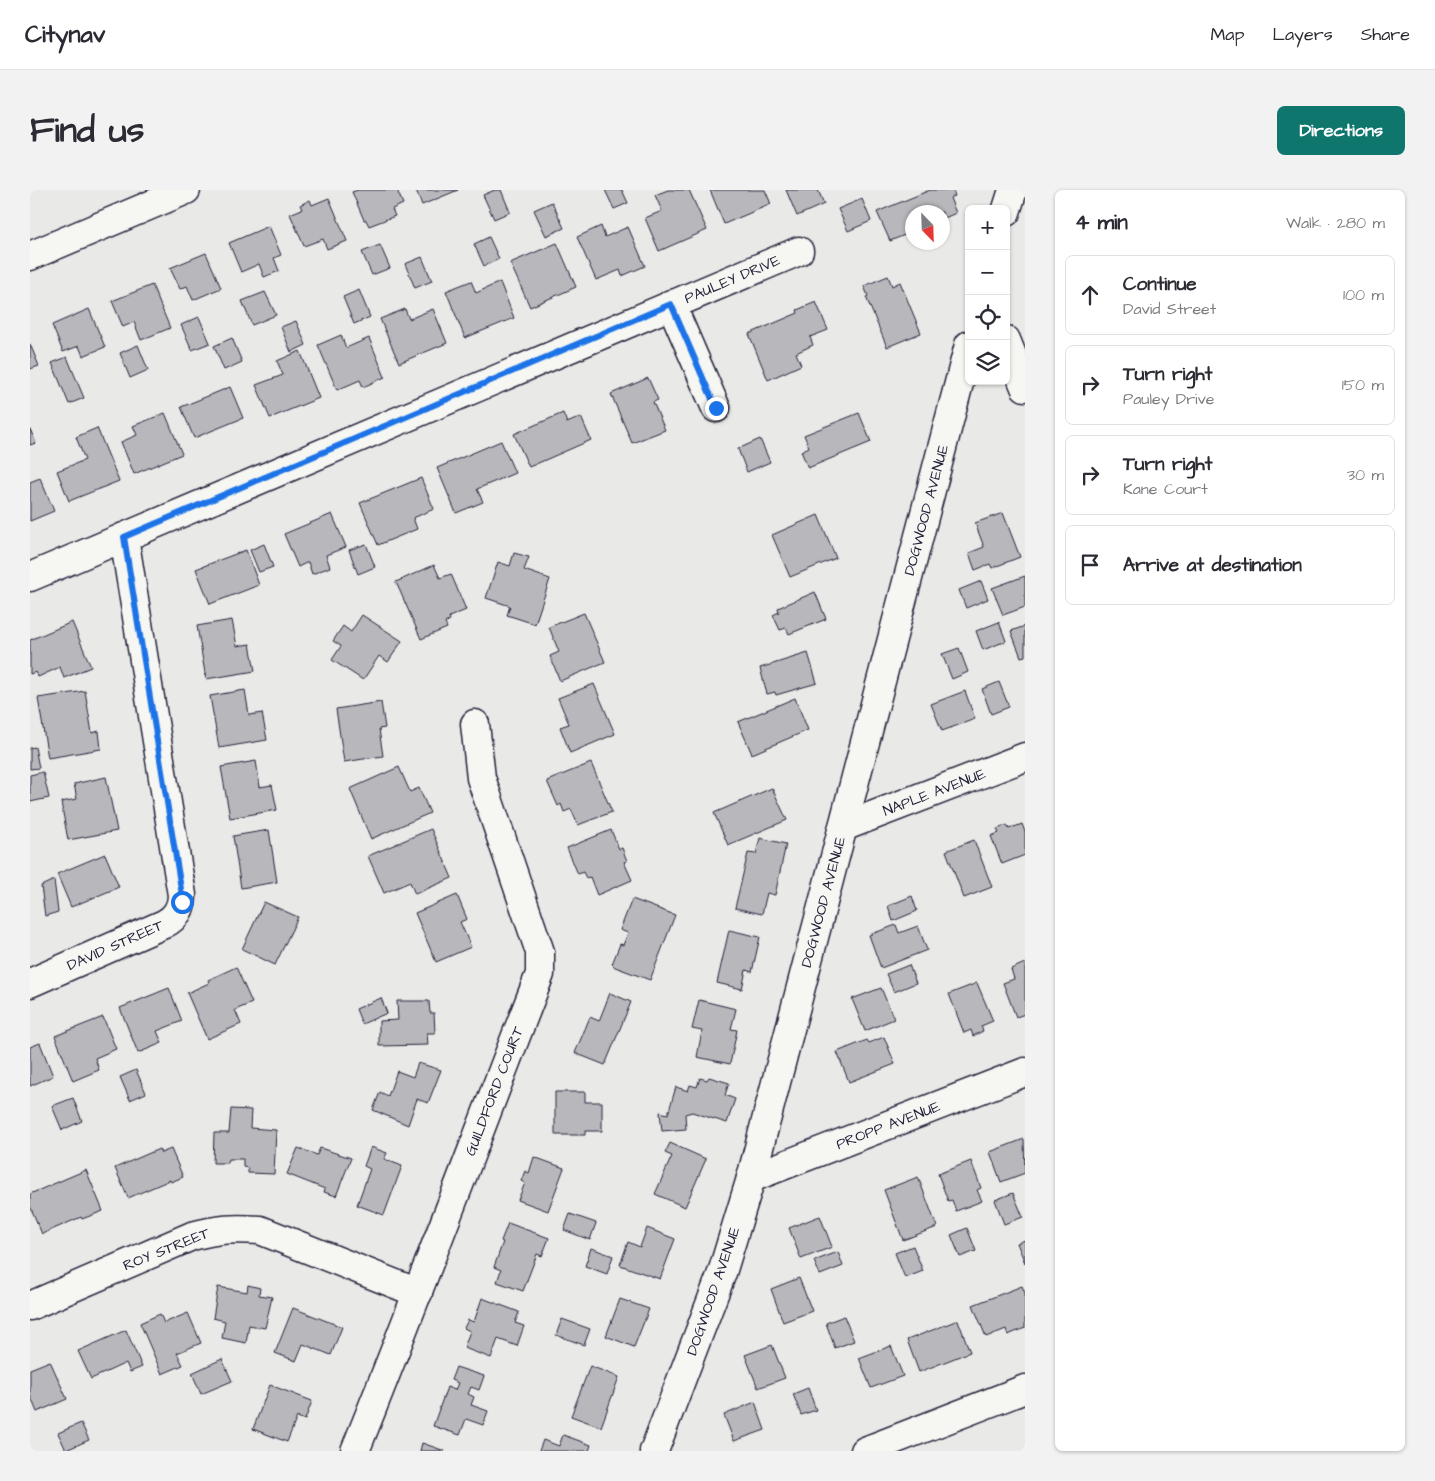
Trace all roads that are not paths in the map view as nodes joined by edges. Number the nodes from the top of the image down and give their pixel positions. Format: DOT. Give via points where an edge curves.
graph roads {
  1 [pos="186,190"];
  2 [pos="1013,190"];
  3 [pos="1008,205"];
  4 [pos="799,251"];
  5 [pos="30,256"];
  6 [pos="671,304"];
  7 [pos="1010,350"];
  8 [pos="965,360"];
  9 [pos="1025,387"];
  10 [pos="716,408"];
  11 [pos="124,537"];
  12 [pos="30,577"];
  13 [pos="475,724"];
  14 [pos="1025,757"];
  15 [pos="843,827"];
  16 [pos="30,982"];
  17 [pos="1025,1072"];
  18 [pos="750,1178"];
  19 [pos="418,1293"];
  20 [pos="30,1306"];
  21 [pos="1025,1389"];
  22 [pos="355,1451"];
  23 [pos="654,1451"];
  24 [pos="865,1451"];
  1 -- 5 [label="street"];
  2 -- 3 [label="street"];
  4 -- 6 [label="street, PAULEY DRIVE"];
  6 -- 10 [label="street"];
  6 -- 11 [label="street, PAULEY DRIVE"];
  7 -- 9 [label="street"];
  8 -- 15 [label="street, DOGWOOD AVENUE"];
  11 -- 12 [label="street, PAULEY DRIVE"];
  11 -- 16 [label="street, DAVID STREET" via="182,902 177,914 164,924"];
  13 -- 19 [label="street, GUILDFORD COURT" via="481,778 540,952 540,974"];
  14 -- 15 [label="street, NAPLE AVENUE"];
  15 -- 18 [label="street, DOGWOOD AVENUE"];
  17 -- 18 [label="street, PROPP AVENUE"];
  18 -- 23 [label="street, DOGWOOD AVENUE" via="722,1273"];
  19 -- 20 [label="street, ROY STREET" via="260,1230 237,1228 192,1236"];
  19 -- 22 [label="street, GUILDFORD COURT"];
  21 -- 24 [label="street"];
}
